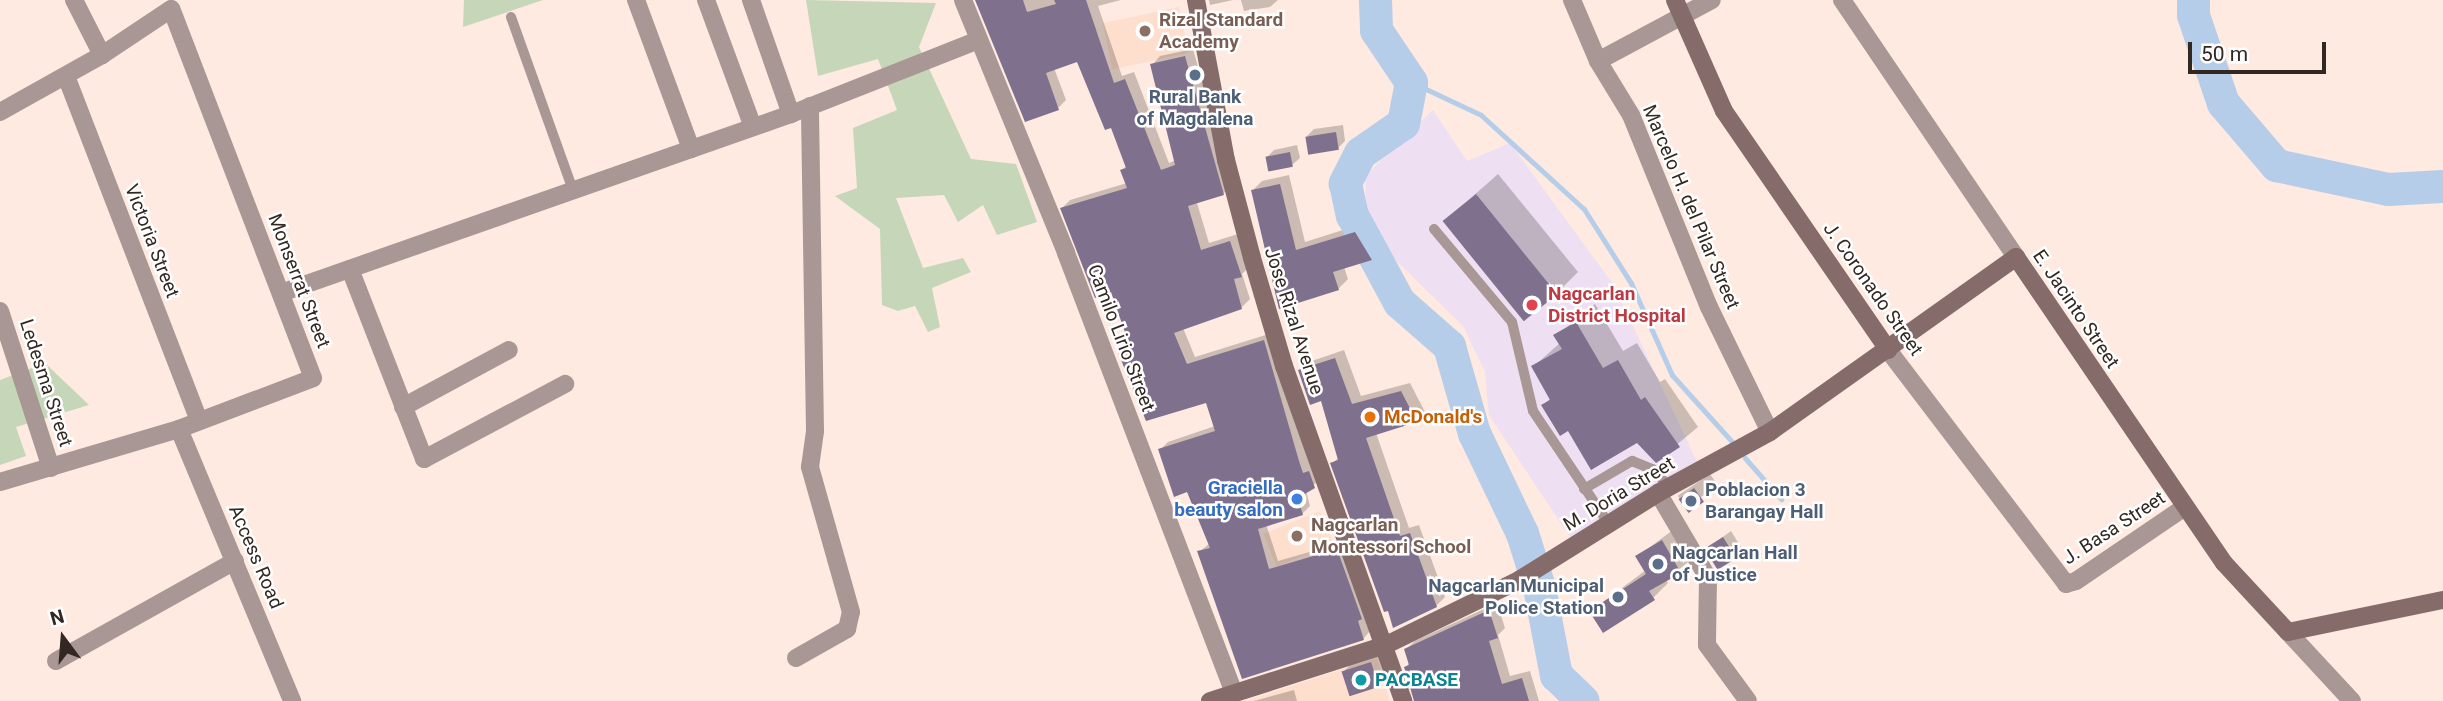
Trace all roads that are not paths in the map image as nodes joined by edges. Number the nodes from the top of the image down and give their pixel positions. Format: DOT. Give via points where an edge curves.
graph roads {
  1 [pos="74,0"];
  2 [pos="636,0"];
  3 [pos="706,0"];
  4 [pos="751,0"];
  5 [pos="963,0"];
  6 [pos="1196,0"];
  7 [pos="1572,0"];
  8 [pos="1712,0"];
  9 [pos="1842,0"];
  10 [pos="172,4"];
  11 [pos="1678,8"];
  12 [pos="511,17"];
  13 [pos="979,40"];
  14 [pos="102,55"];
  15 [pos="1598,61"];
  16 [pos="66,76"];
  17 [pos="810,106"];
  18 [pos="0,111"];
  19 [pos="791,114"];
  20 [pos="753,127"];
  21 [pos="691,149"];
  22 [pos="573,190"];
  23 [pos="1434,229"];
  24 [pos="2016,257"];
  25 [pos="349,269"];
  26 [pos="281,293"];
  27 [pos="0,311"];
  28 [pos="1888,349"];
  29 [pos="509,350"];
  30 [pos="565,384"];
  31 [pos="404,407"];
  32 [pos="199,421"];
  33 [pos="179,429"];
  34 [pos="1770,432"];
  35 [pos="51,468"];
  36 [pos="0,482"];
  37 [pos="1584,489"];
  38 [pos="1664,490"];
  39 [pos="2185,507"];
  40 [pos="1609,524"];
  41 [pos="235,561"];
  42 [pos="2066,584"];
  43 [pos="2443,600"];
  44 [pos="2288,632"];
  45 [pos="1386,645"];
  46 [pos="796,658"];
  47 [pos="55,661"];
  48 [pos="1235,697"];
  49 [pos="292,701"];
  50 [pos="1210,701"];
  51 [pos="1403,701"];
  52 [pos="1748,701"];
  53 [pos="2352,701"];
  1 -- 14 [label="street"];
  2 -- 21 [label="street"];
  3 -- 20 [label="street"];
  4 -- 19 [label="street"];
  5 -- 13 [label="street, Camilo Lirio Street"];
  6 -- 45 [label="street, Jose Rizal Avenue" via="1226,160 1252,258 1284,366"];
  7 -- 15 [label="street, Marcelo H. del Pilar Street"];
  8 -- 11 [label="street"];
  9 -- 24 [label="street, E. Jacinto Street"];
  10 -- 14 [label="street"];
  10 -- 26 [label="street, Monserrat Street"];
  11 -- 15 [label="street"];
  11 -- 28 [label="street, J. Coronado Street" via="1724,111"];
  12 -- 22 [label="lane"];
  13 -- 17 [label="street"];
  13 -- 48 [label="street, Camilo Lirio Street" via="1066,253"];
  14 -- 16 [label="street"];
  15 -- 34 [label="street, Marcelo H. del Pilar Street" via="1631,115 1703,294"];
  16 -- 18 [label="street"];
  16 -- 32 [label="street, Victoria Street"];
  17 -- 19 [label="street"];
  17 -- 46 [label="street" via="815,431 810,467 850,612 847,629"];
  19 -- 20 [label="street"];
  20 -- 21 [label="street"];
  21 -- 22 [label="street"];
  22 -- 25 [label="street"];
  23 -- 37 [label="lane" via="1512,322 1533,411"];
  24 -- 28 [label="street, M. Doria Street"];
  24 -- 39 [label="street, E. Jacinto Street"];
  25 -- 26 [label="street"];
  25 -- 31 [label="street"];
  26 -- 32 [label="street, Monserrat Street" via="313,377"];
  27 -- 35 [label="street, Ledesma Street"];
  28 -- 34 [label="street, M. Doria Street"];
  28 -- 42 [label="street, J. Coronado Street"];
  29 -- 31 [label="street"];
  30 -- 31 [label="street" via="424,459"];
  32 -- 33 [label="street, Monserrat Street"];
  33 -- 35 [label="street, Monserrat Street"];
  33 -- 41 [label="street, Access Road"];
  34 -- 38 [label="street, M. Doria Street"];
  35 -- 36 [label="street, Monserrat Street"];
  37 -- 38 [label="lane" via="1632,461 1652,469"];
  37 -- 40 [label="lane"];
  38 -- 40 [label="street, M. Doria Street"];
  38 -- 52 [label="street" via="1708,578 1707,645"];
  39 -- 42 [label="street, J. Basa Street"];
  39 -- 44 [label="street, E. Jacinto Street" via="2224,563"];
  40 -- 45 [label="street, M. Doria Street" via="1519,580"];
  41 -- 47 [label="street"];
  41 -- 49 [label="street, Access Road"];
  43 -- 44 [label="street"];
  44 -- 53 [label="street"];
  45 -- 48 [label="street, M. Doria Street"];
  45 -- 51 [label="street, Jose Rizal Avenue"];
  48 -- 50 [label="street, M. Doria Street"];
}
